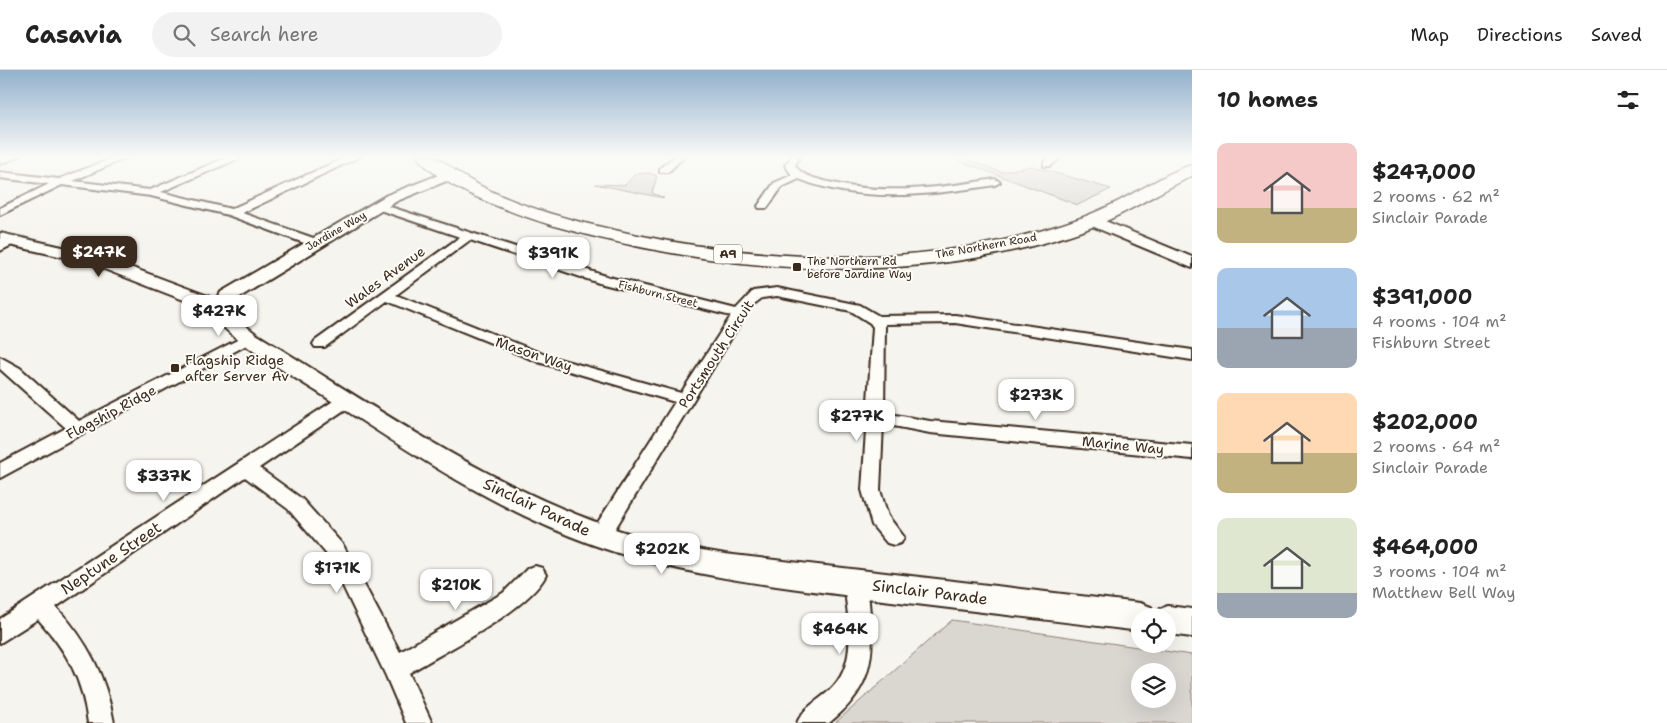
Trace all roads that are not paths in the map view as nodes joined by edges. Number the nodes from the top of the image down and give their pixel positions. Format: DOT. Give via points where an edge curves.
graph roads {
  1 [pos="51,186"];
  2 [pos="103,186"];
  3 [pos="166,186"];
  4 [pos="290,186"];
  5 [pos="421,186"];
  6 [pos="473,186"];
  7 [pos="777,186"];
  8 [pos="834,186"];
  9 [pos="966,186"];
  10 [pos="1160,186"];
  11 [pos="151,193"];
  12 [pos="378,206"];
  13 [pos="763,206"];
  14 [pos="0,212"];
  15 [pos="232,213"];
  16 [pos="1093,221"];
  17 [pos="468,236"];
  18 [pos="4,242"];
  19 [pos="315,243"];
  20 [pos="1192,263"];
  21 [pos="386,296"];
  22 [pos="223,303"];
  23 [pos="739,314"];
  24 [pos="876,320"];
  25 [pos="249,338"];
  26 [pos="320,344"];
  27 [pos="1192,356"];
  28 [pos="0,362"];
  29 [pos="346,400"];
  30 [pos="686,400"];
  31 [pos="875,417"];
  32 [pos="78,430"];
  33 [pos="1192,452"];
  34 [pos="246,468"];
  35 [pos="0,472"];
  36 [pos="600,536"];
  37 [pos="894,537"];
  38 [pos="535,575"];
  39 [pos="855,583"];
  40 [pos="40,605"];
  41 [pos="1131,616"];
  42 [pos="1176,621"];
  43 [pos="1192,623"];
  44 [pos="0,632"];
  45 [pos="395,668"];
  46 [pos="101,723"];
  47 [pos="420,723"];
  48 [pos="810,723"];
  1 -- 14 [label="street"];
  2 -- 11 [label="street"];
  3 -- 11 [label="street"];
  4 -- 15 [label="street"];
  5 -- 12 [label="street, Jardine Way"];
  6 -- 16 [label="highway, The Northern Road / A9" via="505,203 586,229 660,245 756,257 862,260 937,256 1007,245"];
  7 -- 13 [label="street"];
  8 -- 9 [label="street" via="883,191"];
  10 -- 16 [label="highway, The Northern Road / A9"];
  11 -- 15 [label="street"];
  12 -- 17 [label="street, Fishburn Street"];
  12 -- 19 [label="street, Jardine Way"];
  15 -- 19 [label="street"];
  16 -- 20 [label="street"];
  17 -- 21 [label="street, Wales Avenue"];
  17 -- 23 [label="street, Fishburn Street" via="604,280"];
  18 -- 22 [label="street" via="56,249 101,261 176,293 201,300 196,305 198,310 207,312"];
  19 -- 22 [label="street, Jardine Way"];
  21 -- 26 [label="street, Wales Avenue"];
  21 -- 30 [label="street, Mason Way" via="543,359"];
  22 -- 25 [label="street, Sinclair Parade" via="223,317"];
  23 -- 24 [label="street, Portsmouth Circuit" via="752,296 770,292 855,308"];
  23 -- 30 [label="street, Portsmouth Circuit"];
  24 -- 27 [label="street, Portsmouth Circuit" via="955,319"];
  24 -- 31 [label="street" via="880,327"];
  25 -- 29 [label="street, Sinclair Parade"];
  25 -- 32 [label="street, Flagship Ridge"];
  28 -- 32 [label="street"];
  29 -- 34 [label="street, Neptune Street"];
  29 -- 36 [label="street, Sinclair Parade" via="496,490"];
  30 -- 36 [label="street, Portsmouth Circuit"];
  31 -- 33 [label="street, Marine Way" via="930,427"];
  31 -- 37 [label="street" via="873,504 879,519"];
  32 -- 35 [label="street, Flagship Ridge"];
  34 -- 40 [label="street, Neptune Street"];
  34 -- 45 [label="street" via="295,504 336,551"];
  36 -- 39 [label="street, Sinclair Parade" via="701,562"];
  38 -- 45 [label="street" via="511,600"];
  39 -- 41 [label="street, Sinclair Parade"];
  39 -- 48 [label="street" via="861,645 854,677 845,692"];
  40 -- 44 [label="street, Neptune Street"];
  40 -- 46 [label="street" via="81,654 98,697"];
  42 -- 43 [label="street"];
  45 -- 47 [label="street"];
}
